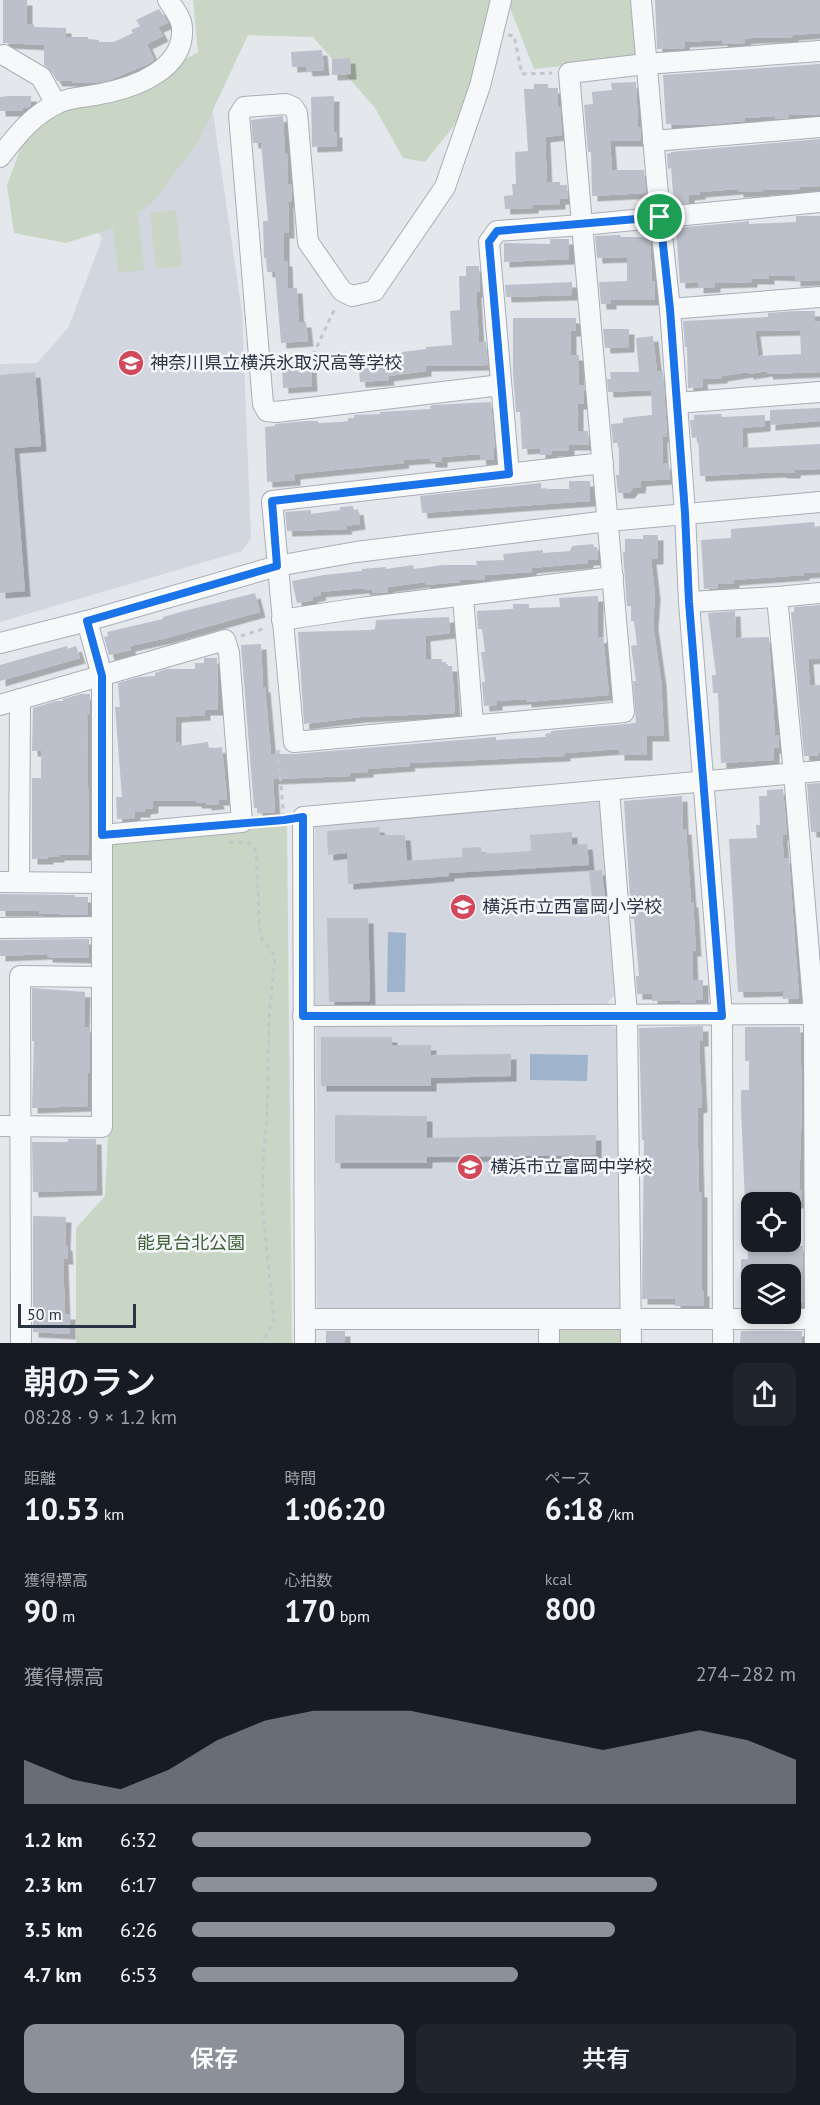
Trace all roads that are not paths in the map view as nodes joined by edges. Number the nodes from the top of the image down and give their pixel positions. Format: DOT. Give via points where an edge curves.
graph roads {
  1 [pos="168,0"];
  2 [pos="501,0"];
  3 [pos="641,0"];
  4 [pos="820,51"];
  5 [pos="4,55"];
  6 [pos="646,64"];
  7 [pos="56,104"];
  8 [pos="820,127"];
  9 [pos="654,141"];
  10 [pos="0,157"];
  11 [pos="820,202"];
  12 [pos="660,217"];
  13 [pos="582,225"];
  14 [pos="820,297"];
  15 [pos="670,309"];
  16 [pos="501,385"];
  17 [pos="820,392"];
  18 [pos="677,402"];
  19 [pos="603,464"];
  20 [pos="509,474"];
  21 [pos="820,502"];
  22 [pos="685,513"];
  23 [pos="608,520"];
  24 [pos="277,566"];
  25 [pos="613,577"];
  26 [pos="820,593"];
  27 [pos="462,597"];
  28 [pos="777,597"];
  29 [pos="689,602"];
  30 [pos="87,621"];
  31 [pos="275,624"];
  32 [pos="0,643"];
  33 [pos="102,676"];
  34 [pos="20,699"];
  35 [pos="0,705"];
  36 [pos="473,724"];
  37 [pos="820,771"];
  38 [pos="794,774"];
  39 [pos="702,783"];
  40 [pos="609,790"];
  41 [pos="102,835"];
  42 [pos="10,882"];
  43 [pos="101,883"];
  44 [pos="102,927"];
  45 [pos="0,928"];
  46 [pos="102,977"];
  47 [pos="817,1014"];
  48 [pos="627,1015"];
  49 [pos="303,1016"];
  50 [pos="722,1016"];
  51 [pos="0,1126"];
  52 [pos="20,1127"];
  53 [pos="305,1319"];
  54 [pos="549,1319"];
  55 [pos="817,1319"];
  56 [pos="631,1320"];
  57 [pos="723,1320"];
  58 [pos="21,1343"];
  59 [pos="305,1343"];
  60 [pos="549,1343"];
  61 [pos="631,1343"];
  62 [pos="723,1343"];
  63 [pos="815,1343"];
  1 -- 7 [label="street" via="182,28 172,62 121,89"];
  2 -- 16 [label="street" via="480,86 445,187 374,291 352,296 342,291 308,242 297,113 292,106 244,107 239,116 262,404 267,411"];
  3 -- 6 [label="street"];
  4 -- 6 [label="street"];
  5 -- 7 [label="street" via="41,77"];
  6 -- 9 [label="street"];
  6 -- 13 [label="street" via="569,73"];
  7 -- 10 [label="street" via="30,121"];
  8 -- 9 [label="street"];
  9 -- 12 [label="street"];
  11 -- 12 [label="street"];
  12 -- 13 [label="street"];
  12 -- 15 [label="street"];
  13 -- 16 [label="street" via="497,231 489,242"];
  13 -- 19 [label="street"];
  14 -- 15 [label="street"];
  15 -- 18 [label="street"];
  16 -- 20 [label="street"];
  17 -- 18 [label="street"];
  18 -- 22 [label="street"];
  19 -- 20 [label="street"];
  19 -- 23 [label="street"];
  20 -- 24 [label="street" via="272,501"];
  21 -- 22 [label="street"];
  22 -- 23 [label="street"];
  22 -- 29 [label="street"];
  23 -- 24 [label="street"];
  23 -- 25 [label="street"];
  24 -- 30 [label="street"];
  24 -- 31 [label="street"];
  25 -- 27 [label="street"];
  25 -- 36 [label="street" via="624,712"];
  26 -- 28 [label="street"];
  27 -- 31 [label="street" via="360,608"];
  27 -- 36 [label="street"];
  28 -- 29 [label="street"];
  28 -- 38 [label="street"];
  29 -- 39 [label="street"];
  30 -- 32 [label="street"];
  30 -- 33 [label="street"];
  31 -- 36 [label="street" via="294,742"];
  33 -- 34 [label="street"];
  33 -- 41 [label="street"];
  33 -- 41 [label="street" via="225,640 242,822"];
  34 -- 35 [label="street"];
  34 -- 42 [label="street"];
  37 -- 38 [label="street"];
  38 -- 39 [label="street"];
  38 -- 47 [label="street"];
  39 -- 40 [label="street"];
  39 -- 50 [label="street"];
  40 -- 48 [label="street"];
  40 -- 49 [label="street" via="303,817"];
  41 -- 43 [label="street"];
  42 -- 43 [label="street"];
  43 -- 44 [label="street"];
  44 -- 45 [label="street"];
  44 -- 46 [label="street"];
  46 -- 52 [label="street" via="102,1127"];
  46 -- 52 [label="street" via="20,976"];
  47 -- 50 [label="street"];
  47 -- 55 [label="street"];
  48 -- 49 [label="street"];
  48 -- 50 [label="street"];
  48 -- 56 [label="street"];
  49 -- 53 [label="street"];
  50 -- 57 [label="street"];
  51 -- 52 [label="street"];
  52 -- 58 [label="street"];
  53 -- 54 [label="street"];
  53 -- 59 [label="street"];
  54 -- 56 [label="street"];
  54 -- 60 [label="street"];
  55 -- 57 [label="street"];
  55 -- 63 [label="street"];
  56 -- 57 [label="street"];
  56 -- 61 [label="street"];
  57 -- 62 [label="street"];
}
